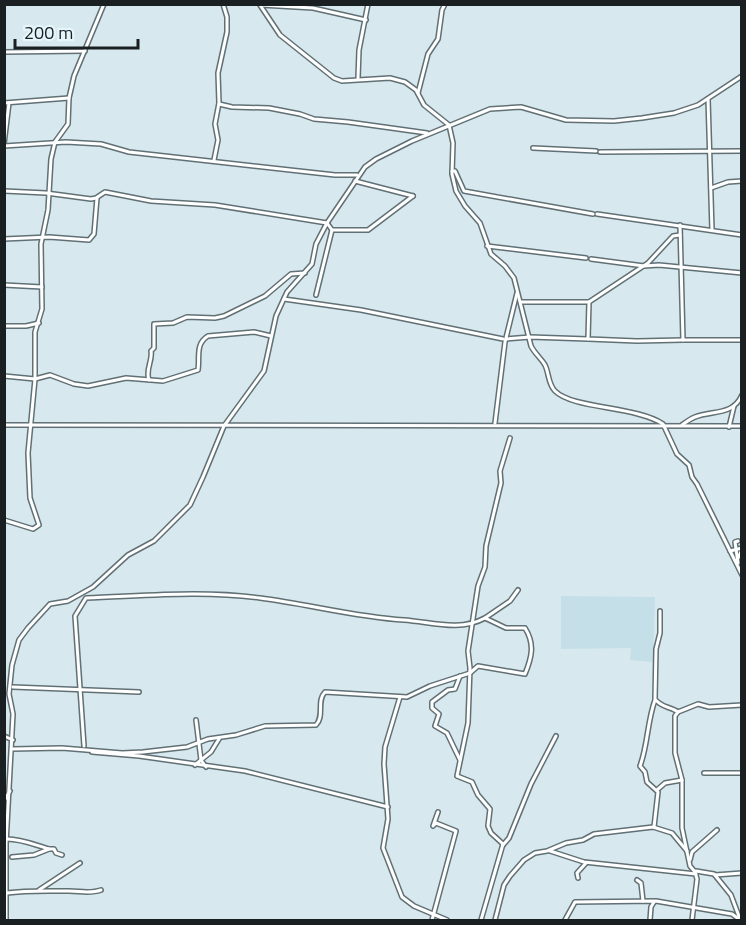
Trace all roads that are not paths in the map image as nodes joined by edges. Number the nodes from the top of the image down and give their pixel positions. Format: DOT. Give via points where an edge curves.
graph roads {
  1 [pos="104,4"];
  2 [pos="223,4"];
  3 [pos="260,4"];
  4 [pos="368,4"];
  5 [pos="445,4"];
  6 [pos="366,20"];
  7 [pos="85,51"];
  8 [pos="4,52"];
  9 [pos="741,76"];
  10 [pos="358,78"];
  11 [pos="418,93"];
  12 [pos="69,98"];
  13 [pos="708,99"];
  14 [pos="7,103"];
  15 [pos="219,104"];
  16 [pos="449,126"];
  17 [pos="429,134"];
  18 [pos="55,142"];
  19 [pos="4,145"];
  20 [pos="532,148"];
  21 [pos="741,151"];
  22 [pos="710,152"];
  23 [pos="214,160"];
  24 [pos="452,171"];
  25 [pos="357,176"];
  26 [pos="355,181"];
  27 [pos="741,182"];
  28 [pos="711,188"];
  29 [pos="4,191"];
  30 [pos="49,194"];
  31 [pos="97,198"];
  32 [pos="327,223"];
  33 [pos="680,225"];
  34 [pos="332,230"];
  35 [pos="712,230"];
  36 [pos="741,235"];
  37 [pos="680,236"];
  38 [pos="42,238"];
  39 [pos="4,239"];
  40 [pos="487,246"];
  41 [pos="644,266"];
  42 [pos="680,267"];
  43 [pos="305,273"];
  44 [pos="741,273"];
  45 [pos="4,285"];
  46 [pos="42,287"];
  47 [pos="517,293"];
  48 [pos="316,295"];
  49 [pos="284,299"];
  50 [pos="521,302"];
  51 [pos="589,302"];
  52 [pos="39,323"];
  53 [pos="4,326"];
  54 [pos="271,336"];
  55 [pos="530,337"];
  56 [pos="504,339"];
  57 [pos="588,339"];
  58 [pos="683,340"];
  59 [pos="741,340"];
  60 [pos="4,376"];
  61 [pos="35,379"];
  62 [pos="149,380"];
  63 [pos="741,395"];
  64 [pos="734,406"];
  65 [pos="495,423"];
  66 [pos="31,424"];
  67 [pos="4,425"];
  68 [pos="224,426"];
  69 [pos="664,426"];
  70 [pos="681,426"];
  71 [pos="741,426"];
  72 [pos="729,427"];
  73 [pos="510,438"];
  74 [pos="4,520"];
  75 [pos="726,545"];
  76 [pos="736,549"];
  77 [pos="741,549"];
  78 [pos="730,551"];
  79 [pos="738,558"];
  80 [pos="737,565"];
  81 [pos="741,575"];
  82 [pos="518,590"];
  83 [pos="660,611"];
  84 [pos="485,618"];
  85 [pos="473,624"];
  86 [pos="470,673"];
  87 [pos="461,676"];
  88 [pos="13,687"];
  89 [pos="80,689"];
  90 [pos="139,692"];
  91 [pos="400,697"];
  92 [pos="655,700"];
  93 [pos="741,705"];
  94 [pos="678,712"];
  95 [pos="196,720"];
  96 [pos="556,735"];
  97 [pos="4,736"];
  98 [pos="220,737"];
  99 [pos="12,741"];
  100 [pos="198,742"];
  101 [pos="83,748"];
  102 [pos="12,749"];
  103 [pos="201,760"];
  104 [pos="460,760"];
  105 [pos="195,765"];
  106 [pos="206,767"];
  107 [pos="704,772"];
  108 [pos="741,773"];
  109 [pos="682,780"];
  110 [pos="10,790"];
  111 [pos="657,790"];
  112 [pos="4,801"];
  113 [pos="388,807"];
  114 [pos="438,812"];
  115 [pos="654,827"];
  116 [pos="717,830"];
  117 [pos="7,839"];
  118 [pos="504,845"];
  119 [pos="49,849"];
  120 [pos="550,850"];
  121 [pos="687,851"];
  122 [pos="62,855"];
  123 [pos="12,857"];
  124 [pos="689,862"];
  125 [pos="80,863"];
  126 [pos="586,863"];
  127 [pos="695,872"];
  128 [pos="741,873"];
  129 [pos="715,875"];
  130 [pos="578,878"];
  131 [pos="637,880"];
  132 [pos="39,890"];
  133 [pos="101,890"];
  134 [pos="7,893"];
  135 [pos="643,901"];
  136 [pos="654,901"];
  137 [pos="693,908"];
  138 [pos="434,915"];
  139 [pos="6,921"];
  140 [pos="432,921"];
  141 [pos="447,921"];
  142 [pos="481,921"];
  143 [pos="495,921"];
  144 [pos="565,921"];
  145 [pos="650,921"];
  146 [pos="692,921"];
  147 [pos="740,921"];
  1 -- 7 [label="street"];
  2 -- 15 [label="street" via="227,25 218,73"];
  3 -- 6 [label="street" via="313,8"];
  3 -- 10 [label="street" via="280,35 329,75 340,81"];
  4 -- 6 [label="street"];
  5 -- 11 [label="street"];
  6 -- 10 [label="street"];
  7 -- 8 [label="street"];
  7 -- 12 [label="street"];
  9 -- 13 [label="street"];
  10 -- 11 [label="street" via="393,78 411,85"];
  11 -- 16 [label="street" via="421,102"];
  12 -- 14 [label="street"];
  12 -- 18 [label="street" via="67,125"];
  13 -- 16 [label="street" via="674,113 636,119 566,120 524,108 502,107"];
  13 -- 22 [label="street"];
  14 -- 19 [label="street"];
  15 -- 17 [label="street" via="269,108 314,119"];
  15 -- 23 [label="street"];
  16 -- 17 [label="street"];
  16 -- 24 [label="street"];
  17 -- 25 [label="street" via="376,159"];
  18 -- 19 [label="street"];
  18 -- 23 [label="street" via="101,144 129,152"];
  18 -- 30 [label="street"];
  20 -- 22 [label="street"];
  21 -- 22 [label="street"];
  22 -- 28 [label="street"];
  23 -- 25 [label="street"];
  24 -- 33 [label="street" via="464,192"];
  24 -- 40 [label="street" via="456,191 480,223"];
  25 -- 26 [label="street"];
  26 -- 32 [label="street"];
  26 -- 34 [label="street" via="413,196 368,230"];
  27 -- 28 [label="street"];
  28 -- 35 [label="street"];
  29 -- 30 [label="street"];
  30 -- 31 [label="street"];
  30 -- 38 [label="street"];
  31 -- 32 [label="street" via="107,192"];
  31 -- 38 [label="street" via="94,234 88,240"];
  32 -- 34 [label="street"];
  32 -- 43 [label="street"];
  33 -- 35 [label="street"];
  33 -- 37 [label="street"];
  34 -- 48 [label="street"];
  35 -- 36 [label="street"];
  37 -- 41 [label="street" via="673,236"];
  37 -- 42 [label="street"];
  38 -- 39 [label="street"];
  38 -- 46 [label="street"];
  40 -- 41 [label="street"];
  40 -- 50 [label="street" via="514,278"];
  41 -- 42 [label="street"];
  41 -- 51 [label="street"];
  42 -- 44 [label="street"];
  42 -- 58 [label="street"];
  43 -- 49 [label="street" via="291,285"];
  43 -- 62 [label="street" via="291,274 265,296 224,316 154,324"];
  45 -- 46 [label="street"];
  46 -- 52 [label="street"];
  47 -- 56 [label="street"];
  49 -- 54 [label="street"];
  49 -- 56 [label="street"];
  50 -- 51 [label="street"];
  50 -- 55 [label="street"];
  51 -- 57 [label="street"];
  52 -- 53 [label="street"];
  52 -- 61 [label="street" via="35,332"];
  54 -- 62 [label="street" via="254,332 208,336 199,345 198,370 165,381"];
  54 -- 68 [label="street" via="264,371"];
  55 -- 56 [label="street"];
  55 -- 57 [label="street"];
  55 -- 69 [label="street" via="552,386 563,397 645,416"];
  56 -- 65 [label="street"];
  57 -- 58 [label="street"];
  58 -- 59 [label="street"];
  60 -- 61 [label="street"];
  61 -- 62 [label="street" via="50,375 84,386 126,378"];
  61 -- 66 [label="street"];
  63 -- 64 [label="street"];
  64 -- 70 [label="street" via="694,417"];
  64 -- 72 [label="street"];
  66 -- 67 [label="street"];
  66 -- 68 [label="street"];
  66 -- 74 [label="street" via="30,498 39,525 33,529"];
  68 -- 69 [label="street"];
  68 -- 99 [label="street" via="185,511 93,588 68,601 48,605 24,633 13,660 9,693 14,714"];
  69 -- 70 [label="street"];
  69 -- 75 [label="street" via="677,454 690,467"];
  70 -- 72 [label="street"];
  71 -- 72 [label="street"];
  73 -- 85 [label="street" via="500,471 501,483"];
  75 -- 76 [label="street" via="736,542"];
  75 -- 78 [label="street"];
  76 -- 77 [label="street"];
  76 -- 78 [label="street"];
  76 -- 79 [label="street"];
  77 -- 79 [label="street"];
  78 -- 80 [label="street"];
  79 -- 80 [label="street"];
  80 -- 81 [label="street"];
  82 -- 84 [label="street" via="510,601"];
  83 -- 92 [label="street"];
  84 -- 85 [label="street"];
  84 -- 86 [label="street" via="506,627 525,628 532,640 531,660 525,674 478,666"];
  85 -- 86 [label="street" via="468,651"];
  85 -- 89 [label="street" via="394,620 213,594 86,598 75,616"];
  86 -- 87 [label="street"];
  86 -- 118 [label="street" via="468,723 457,776 472,782 490,809 491,833"];
  87 -- 91 [label="street"];
  87 -- 104 [label="street" via="455,688 432,702 432,708 439,714 435,726 447,733"];
  88 -- 89 [label="street"];
  89 -- 90 [label="street"];
  89 -- 101 [label="street"];
  91 -- 98 [label="street" via="325,692 316,725 265,726"];
  91 -- 113 [label="street" via="385,747"];
  92 -- 94 [label="street"];
  92 -- 111 [label="street" via="640,766 647,782"];
  93 -- 94 [label="street" via="698,704"];
  94 -- 109 [label="street" via="675,753"];
  95 -- 100 [label="street"];
  96 -- 118 [label="street"];
  97 -- 99 [label="street"];
  98 -- 100 [label="street"];
  98 -- 103 [label="street"];
  99 -- 102 [label="street"];
  100 -- 101 [label="street" via="143,752"];
  100 -- 103 [label="street"];
  101 -- 102 [label="street"];
  101 -- 105 [label="street"];
  102 -- 110 [label="street"];
  103 -- 105 [label="street"];
  103 -- 106 [label="street"];
  105 -- 106 [label="street"];
  106 -- 113 [label="street" via="245,771"];
  107 -- 108 [label="street"];
  109 -- 111 [label="street" via="665,783"];
  109 -- 121 [label="street" via="682,828"];
  110 -- 112 [label="street"];
  110 -- 117 [label="street"];
  111 -- 115 [label="street"];
  113 -- 138 [label="street" via="383,848 400,894"];
  114 -- 138 [label="street" via="433,826 436,823 456,831"];
  115 -- 120 [label="street" via="594,834"];
  115 -- 121 [label="street" via="672,833"];
  116 -- 124 [label="street" via="692,852"];
  117 -- 119 [label="street"];
  117 -- 134 [label="street"];
  118 -- 142 [label="street"];
  119 -- 122 [label="street"];
  119 -- 123 [label="street"];
  120 -- 126 [label="street"];
  120 -- 143 [label="street" via="527,857 512,873 504,885"];
  121 -- 124 [label="street"];
  124 -- 127 [label="street"];
  125 -- 132 [label="street"];
  126 -- 127 [label="street"];
  126 -- 130 [label="street" via="577,873"];
  127 -- 129 [label="street"];
  127 -- 137 [label="street"];
  128 -- 129 [label="street"];
  129 -- 147 [label="street" via="730,895"];
  131 -- 135 [label="street" via="641,883"];
  132 -- 133 [label="street" via="92,894"];
  132 -- 134 [label="street"];
  134 -- 139 [label="street"];
  135 -- 136 [label="street"];
  135 -- 144 [label="street" via="575,902"];
  136 -- 137 [label="street"];
  136 -- 145 [label="street"];
  137 -- 146 [label="street"];
  137 -- 147 [label="street" via="732,914"];
  138 -- 140 [label="street"];
  138 -- 141 [label="street"];
}
